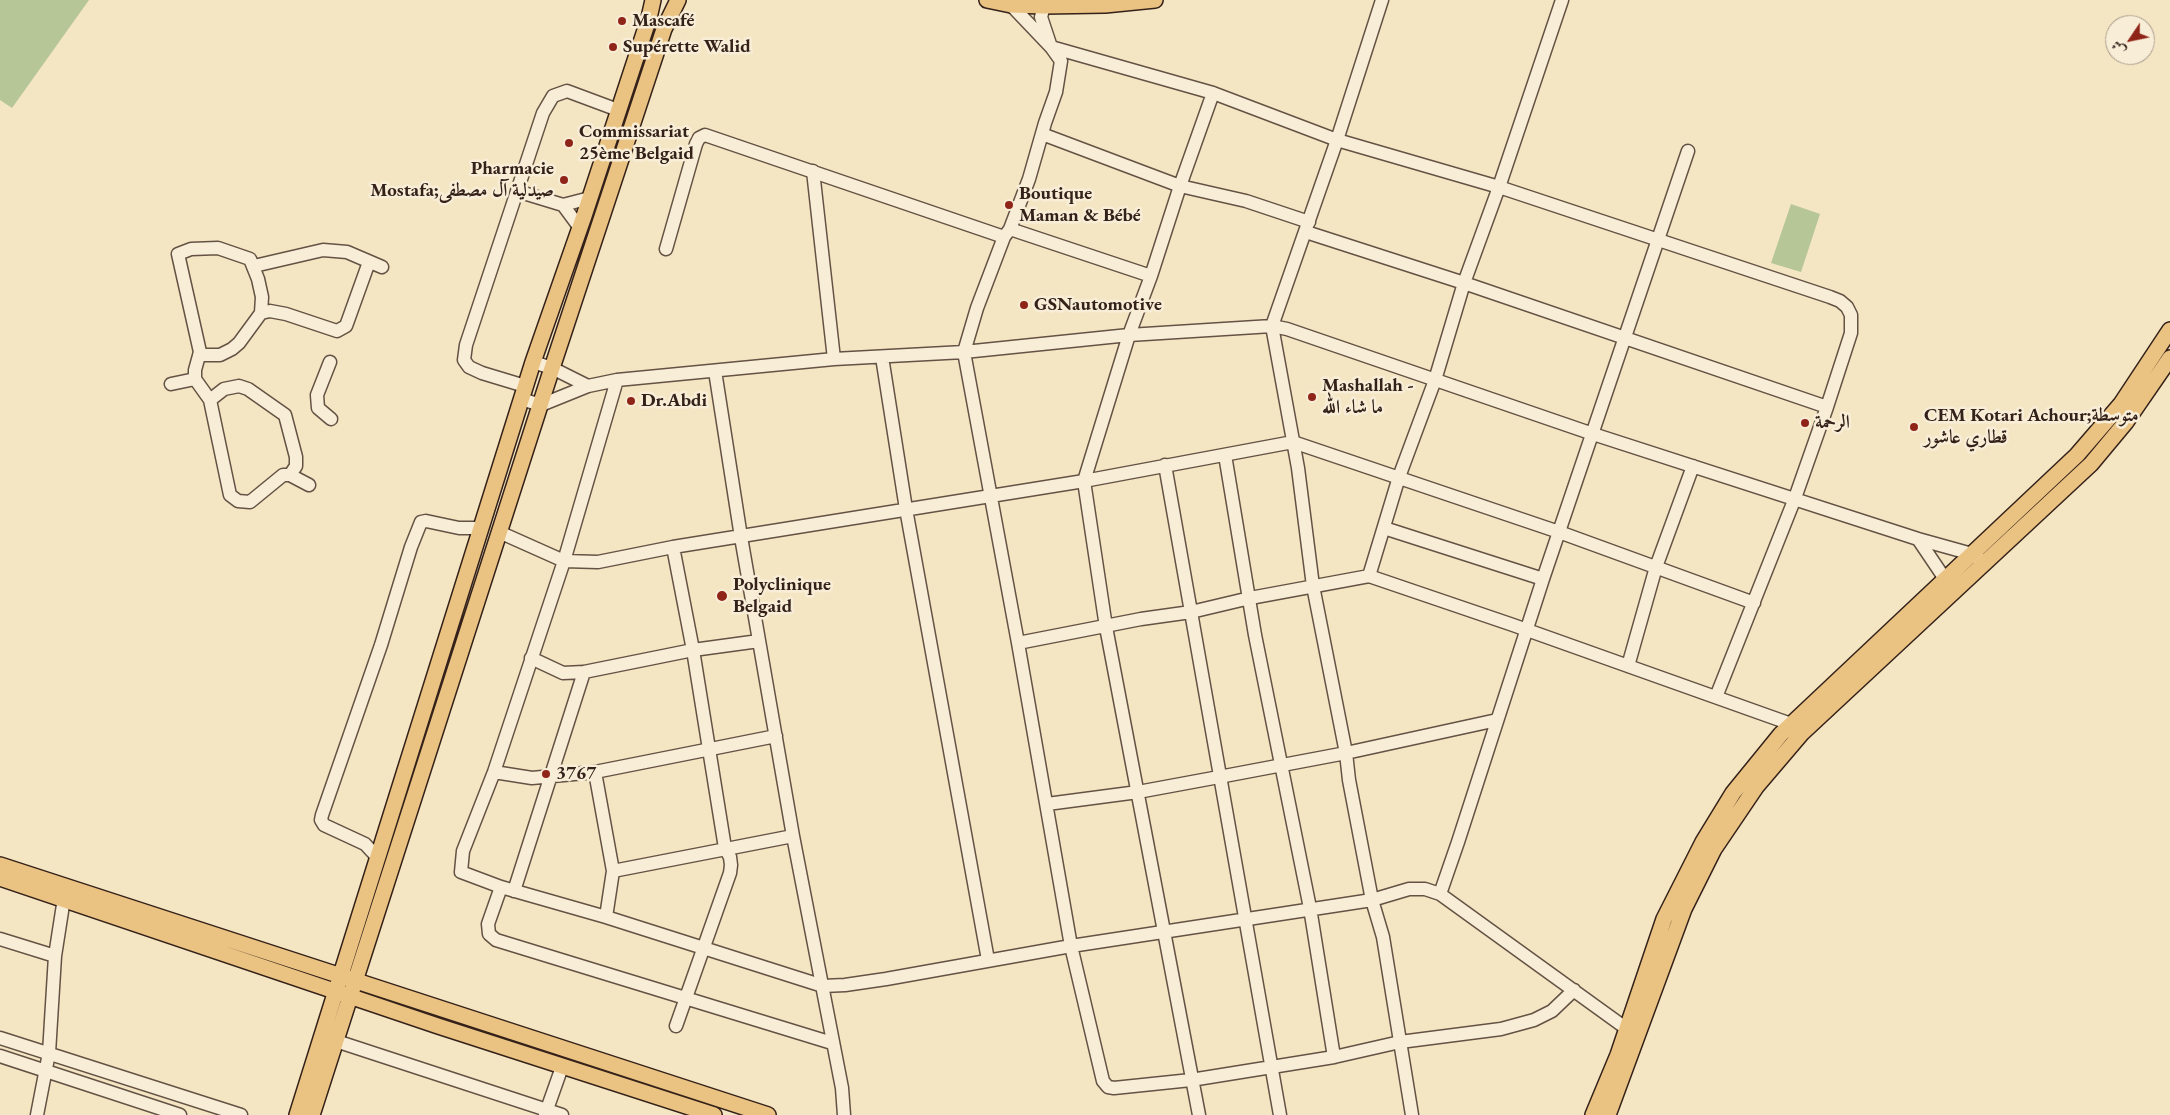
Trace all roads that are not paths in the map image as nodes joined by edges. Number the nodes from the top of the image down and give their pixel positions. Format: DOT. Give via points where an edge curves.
graph roads {
  1 [pos="653,0"];
  2 [pos="678,0"];
  3 [pos="987,0"];
  4 [pos="1155,0"];
  5 [pos="1382,0"];
  6 [pos="1562,0"];
  7 [pos="1011,4"];
  8 [pos="1044,6"];
  9 [pos="1051,47"];
  10 [pos="1213,93"];
  11 [pos="618,110"];
  12 [pos="1042,134"];
  13 [pos="1337,140"];
  14 [pos="1688,150"];
  15 [pos="813,171"];
  16 [pos="1180,186"];
  17 [pos="1499,187"];
  18 [pos="517,191"];
  19 [pos="590,198"];
  20 [pos="563,205"];
  21 [pos="1307,227"];
  22 [pos="580,228"];
  23 [pos="1007,233"];
  24 [pos="1657,240"];
  25 [pos="666,249"];
  26 [pos="368,262"];
  27 [pos="254,266"];
  28 [pos="382,268"];
  29 [pos="1152,276"];
  30 [pos="1464,283"];
  31 [pos="261,313"];
  32 [pos="1272,326"];
  33 [pos="2170,330"];
  34 [pos="1129,335"];
  35 [pos="1624,339"];
  36 [pos="964,352"];
  37 [pos="199,355"];
  38 [pos="882,357"];
  39 [pos="2170,358"];
  40 [pos="834,359"];
  41 [pos="330,362"];
  42 [pos="533,362"];
  43 [pos="552,368"];
  44 [pos="715,371"];
  45 [pos="195,379"];
  46 [pos="617,380"];
  47 [pos="1435,380"];
  48 [pos="170,384"];
  49 [pos="588,386"];
  50 [pos="523,392"];
  51 [pos="210,400"];
  52 [pos="541,405"];
  53 [pos="1827,407"];
  54 [pos="331,419"];
  55 [pos="1592,434"];
  56 [pos="1293,442"];
  57 [pos="1225,455"];
  58 [pos="1165,465"];
  59 [pos="1693,466"];
  60 [pos="290,474"];
  61 [pos="1399,478"];
  62 [pos="1084,480"];
  63 [pos="309,485"];
  64 [pos="990,495"];
  65 [pos="1795,498"];
  66 [pos="906,509"];
  67 [pos="1384,528"];
  68 [pos="499,532"];
  69 [pos="1559,532"];
  70 [pos="478,535"];
  71 [pos="741,537"];
  72 [pos="1918,539"];
  73 [pos="673,547"];
  74 [pos="1972,554"];
  75 [pos="564,561"];
  76 [pos="1985,563"];
  77 [pos="1656,567"];
  78 [pos="1369,576"];
  79 [pos="1543,579"];
  80 [pos="1945,579"];
  81 [pos="1313,586"];
  82 [pos="1958,588"];
  83 [pos="1250,598"];
  84 [pos="1754,603"];
  85 [pos="1191,612"];
  86 [pos="1106,627"];
  87 [pos="1527,630"];
  88 [pos="759,641"];
  89 [pos="1018,643"];
  90 [pos="693,650"];
  91 [pos="532,658"];
  92 [pos="1628,666"];
  93 [pos="584,672"];
  94 [pos="1716,697"];
  95 [pos="1497,720"];
  96 [pos="1791,724"];
  97 [pos="776,736"];
  98 [pos="708,749"];
  99 [pos="1346,753"];
  100 [pos="1280,766"];
  101 [pos="494,772"];
  102 [pos="595,772"];
  103 [pos="549,776"];
  104 [pos="1220,777"];
  105 [pos="1138,792"];
  106 [pos="1047,804"];
  107 [pos="793,836"];
  108 [pos="384,839"];
  109 [pos="365,844"];
  110 [pos="725,848"];
  111 [pos="378,858"];
  112 [pos="0,865"];
  113 [pos="613,871"];
  114 [pos="0,878"];
  115 [pos="501,887"];
  116 [pos="514,891"];
  117 [pos="65,893"];
  118 [pos="1440,894"];
  119 [pos="1372,900"];
  120 [pos="1310,908"];
  121 [pos="606,917"];
  122 [pos="1246,919"];
  123 [pos="1165,933"];
  124 [pos="0,939"];
  125 [pos="1071,946"];
  126 [pos="704,949"];
  127 [pos="55,956"];
  128 [pos="988,960"];
  129 [pos="346,986"];
  130 [pos="823,986"];
  131 [pos="1574,990"];
  132 [pos="687,998"];
  133 [pos="676,1026"];
  134 [pos="1627,1029"];
  135 [pos="0,1038"];
  136 [pos="336,1041"];
  137 [pos="1400,1042"];
  138 [pos="832,1043"];
  139 [pos="49,1053"];
  140 [pos="0,1056"];
  141 [pos="1334,1057"];
  142 [pos="1272,1066"];
  143 [pos="562,1067"];
  144 [pos="45,1072"];
  145 [pos="1191,1080"];
  146 [pos="187,1098"];
  147 [pos="545,1112"];
  148 [pos="37,1115"];
  149 [pos="181,1115"];
  150 [pos="241,1115"];
  151 [pos="297,1115"];
  152 [pos="312,1115"];
  153 [pos="562,1115"];
  154 [pos="714,1115"];
  155 [pos="768,1115"];
  156 [pos="844,1115"];
  157 [pos="1199,1115"];
  158 [pos="1280,1115"];
  159 [pos="1412,1115"];
  160 [pos="1594,1115"];
  161 [pos="1608,1115"];
  1 -- 11 [label="main road"];
  2 -- 43 [label="main road" via="664,29"];
  3 -- 7 [label="main road"];
  4 -- 8 [label="main road"];
  5 -- 13 [label="street"];
  6 -- 17 [label="street"];
  7 -- 8 [label="main road"];
  7 -- 9 [label="street"];
  8 -- 9 [label="street" via="1041,17"];
  9 -- 10 [label="street"];
  9 -- 12 [label="street" via="1061,61 1060,71"];
  10 -- 13 [label="street"];
  10 -- 16 [label="street"];
  11 -- 18 [label="street" via="567,91 553,96 543,113"];
  11 -- 19 [label="main road"];
  12 -- 16 [label="street"];
  12 -- 23 [label="street" via="1029,179"];
  13 -- 17 [label="street"];
  13 -- 21 [label="street"];
  14 -- 24 [label="street"];
  15 -- 23 [label="street"];
  15 -- 25 [label="street" via="704,134 696,144"];
  15 -- 40 [label="street"];
  16 -- 21 [label="street" via="1246,201"];
  16 -- 29 [label="street"];
  17 -- 24 [label="street"];
  17 -- 30 [label="street"];
  18 -- 20 [label="street"];
  18 -- 50 [label="street" via="466,345 464,360 469,367"];
  19 -- 20 [label="street"];
  19 -- 22 [label="main road"];
  20 -- 22 [label="street"];
  21 -- 30 [label="street"];
  21 -- 32 [label="street"];
  22 -- 42 [label="main road"];
  23 -- 29 [label="street"];
  23 -- 36 [label="street" via="977,308"];
  24 -- 35 [label="street"];
  24 -- 53 [label="street" via="1830,297 1847,307 1851,315 1851,333"];
  26 -- 27 [label="street" via="347,252 323,250"];
  26 -- 28 [label="street"];
  26 -- 31 [label="street" via="346,326 337,331 286,314"];
  27 -- 31 [label="street" via="262,297"];
  27 -- 37 [label="street" via="250,259 218,248 191,249 178,254"];
  29 -- 34 [label="street"];
  30 -- 35 [label="street"];
  30 -- 47 [label="street"];
  31 -- 37 [label="street" via="232,349 220,355"];
  32 -- 34 [label="street"];
  32 -- 47 [label="street"];
  32 -- 56 [label="street"];
  33 -- 74 [label="main road" via="2121,404 2083,448"];
  34 -- 36 [label="street"];
  34 -- 62 [label="street"];
  35 -- 53 [label="street"];
  35 -- 55 [label="street"];
  36 -- 38 [label="street"];
  36 -- 64 [label="street"];
  37 -- 45 [label="street"];
  38 -- 40 [label="street"];
  38 -- 66 [label="street"];
  39 -- 76 [label="main road" via="2126,422 2091,464"];
  40 -- 44 [label="street"];
  41 -- 54 [label="street" via="317,395 318,408"];
  42 -- 43 [label="street"];
  42 -- 50 [label="main road"];
  43 -- 49 [label="street"];
  43 -- 52 [label="main road"];
  44 -- 46 [label="street"];
  44 -- 71 [label="street"];
  45 -- 48 [label="street"];
  45 -- 51 [label="street"];
  46 -- 49 [label="street"];
  46 -- 75 [label="street"];
  47 -- 55 [label="street"];
  47 -- 61 [label="street"];
  49 -- 52 [label="street"];
  50 -- 52 [label="street"];
  50 -- 70 [label="main road"];
  51 -- 60 [label="street" via="224,389 239,386 285,415 296,457 296,466"];
  51 -- 60 [label="street" via="230,495 238,501 250,502 283,475"];
  52 -- 68 [label="main road"];
  53 -- 65 [label="street"];
  55 -- 59 [label="street"];
  55 -- 69 [label="street"];
  56 -- 57 [label="street"];
  56 -- 61 [label="street"];
  56 -- 81 [label="street"];
  57 -- 58 [label="street"];
  57 -- 83 [label="street"];
  58 -- 62 [label="street"];
  58 -- 85 [label="street"];
  59 -- 65 [label="street"];
  59 -- 77 [label="street"];
  60 -- 63 [label="street"];
  61 -- 67 [label="street"];
  61 -- 69 [label="street"];
  62 -- 64 [label="street"];
  62 -- 86 [label="street"];
  64 -- 66 [label="street"];
  64 -- 89 [label="street"];
  65 -- 72 [label="street"];
  65 -- 84 [label="street"];
  66 -- 71 [label="street"];
  66 -- 128 [label="street"];
  67 -- 78 [label="street"];
  67 -- 79 [label="street"];
  68 -- 75 [label="street"];
  68 -- 129 [label="main road"];
  69 -- 77 [label="street"];
  69 -- 79 [label="street"];
  70 -- 108 [label="main road"];
  70 -- 109 [label="street" via="426,521 421,522 411,547 321,820 324,825"];
  71 -- 73 [label="street"];
  71 -- 88 [label="street"];
  72 -- 74 [label="street"];
  72 -- 80 [label="street"];
  73 -- 75 [label="street" via="598,562"];
  73 -- 90 [label="street"];
  74 -- 76 [label="street"];
  74 -- 80 [label="main road"];
  75 -- 91 [label="street"];
  76 -- 82 [label="main road"];
  77 -- 84 [label="street"];
  77 -- 92 [label="street"];
  78 -- 81 [label="street"];
  78 -- 87 [label="street"];
  79 -- 87 [label="street"];
  80 -- 82 [label="street"];
  80 -- 96 [label="main road"];
  81 -- 83 [label="street"];
  81 -- 99 [label="street"];
  82 -- 161 [label="main road" via="1802,733 1756,787 1719,842 1684,909"];
  83 -- 85 [label="street"];
  83 -- 100 [label="street"];
  84 -- 94 [label="street"];
  85 -- 86 [label="street" via="1141,618"];
  85 -- 104 [label="street"];
  86 -- 89 [label="street"];
  86 -- 105 [label="street"];
  87 -- 92 [label="street"];
  87 -- 95 [label="street"];
  88 -- 90 [label="street"];
  88 -- 97 [label="street"];
  89 -- 106 [label="street"];
  90 -- 93 [label="street"];
  90 -- 98 [label="street"];
  91 -- 93 [label="street" via="563,673"];
  91 -- 101 [label="street"];
  92 -- 94 [label="street"];
  93 -- 103 [label="street"];
  94 -- 96 [label="street"];
  95 -- 99 [label="street"];
  95 -- 118 [label="street"];
  96 -- 134 [label="main road" via="1733,793 1703,842 1664,918"];
  97 -- 98 [label="street"];
  97 -- 107 [label="street"];
  98 -- 102 [label="street"];
  98 -- 110 [label="street"];
  99 -- 100 [label="street"];
  99 -- 119 [label="street"];
  100 -- 104 [label="street"];
  100 -- 120 [label="street"];
  101 -- 103 [label="street" via="532,778"];
  101 -- 115 [label="street" via="463,851 461,872"];
  102 -- 103 [label="street"];
  102 -- 113 [label="street"];
  103 -- 116 [label="street"];
  104 -- 105 [label="street"];
  104 -- 122 [label="street"];
  105 -- 106 [label="street"];
  105 -- 123 [label="street"];
  106 -- 125 [label="street"];
  107 -- 110 [label="street"];
  107 -- 130 [label="street"];
  108 -- 109 [label="street"];
  108 -- 111 [label="main road"];
  109 -- 111 [label="street"];
  110 -- 113 [label="street"];
  110 -- 126 [label="street" via="730,856 730,873"];
  111 -- 129 [label="main road"];
  112 -- 117 [label="main road"];
  113 -- 121 [label="street"];
  114 -- 117 [label="main road"];
  115 -- 116 [label="street"];
  115 -- 132 [label="street" via="488,924 489,934 496,940"];
  116 -- 121 [label="street"];
  117 -- 127 [label="street"];
  117 -- 129 [label="main road"];
  118 -- 119 [label="street" via="1425,889 1409,889"];
  118 -- 131 [label="street"];
  119 -- 120 [label="street"];
  119 -- 137 [label="street" via="1383,937"];
  120 -- 122 [label="street"];
  120 -- 141 [label="street"];
  121 -- 126 [label="street"];
  122 -- 123 [label="street"];
  122 -- 142 [label="street"];
  123 -- 125 [label="street"];
  123 -- 145 [label="street"];
  124 -- 127 [label="street"];
  125 -- 128 [label="street"];
  125 -- 145 [label="street" via="1105,1085 1114,1088"];
  126 -- 130 [label="street"];
  126 -- 132 [label="street"];
  127 -- 139 [label="street"];
  128 -- 130 [label="street" via="854,984"];
  129 -- 136 [label="main road"];
  129 -- 143 [label="main road"];
  129 -- 151 [label="main road"];
  129 -- 155 [label="main road"];
  130 -- 138 [label="street"];
  131 -- 134 [label="street"];
  131 -- 137 [label="street" via="1552,1011 1534,1020 1501,1028"];
  132 -- 133 [label="street"];
  132 -- 138 [label="street"];
  134 -- 160 [label="main road"];
  135 -- 139 [label="street"];
  136 -- 147 [label="street"];
  136 -- 152 [label="main road"];
  137 -- 141 [label="street"];
  137 -- 159 [label="street"];
  138 -- 156 [label="street"];
  139 -- 144 [label="street"];
  139 -- 146 [label="street"];
  140 -- 144 [label="street"];
  141 -- 142 [label="street"];
  142 -- 145 [label="street"];
  142 -- 158 [label="street"];
  143 -- 147 [label="street"];
  143 -- 154 [label="main road"];
  144 -- 148 [label="street"];
  144 -- 149 [label="street"];
  145 -- 157 [label="street"];
  146 -- 149 [label="street"];
  146 -- 150 [label="street"];
  147 -- 153 [label="street"];
}
